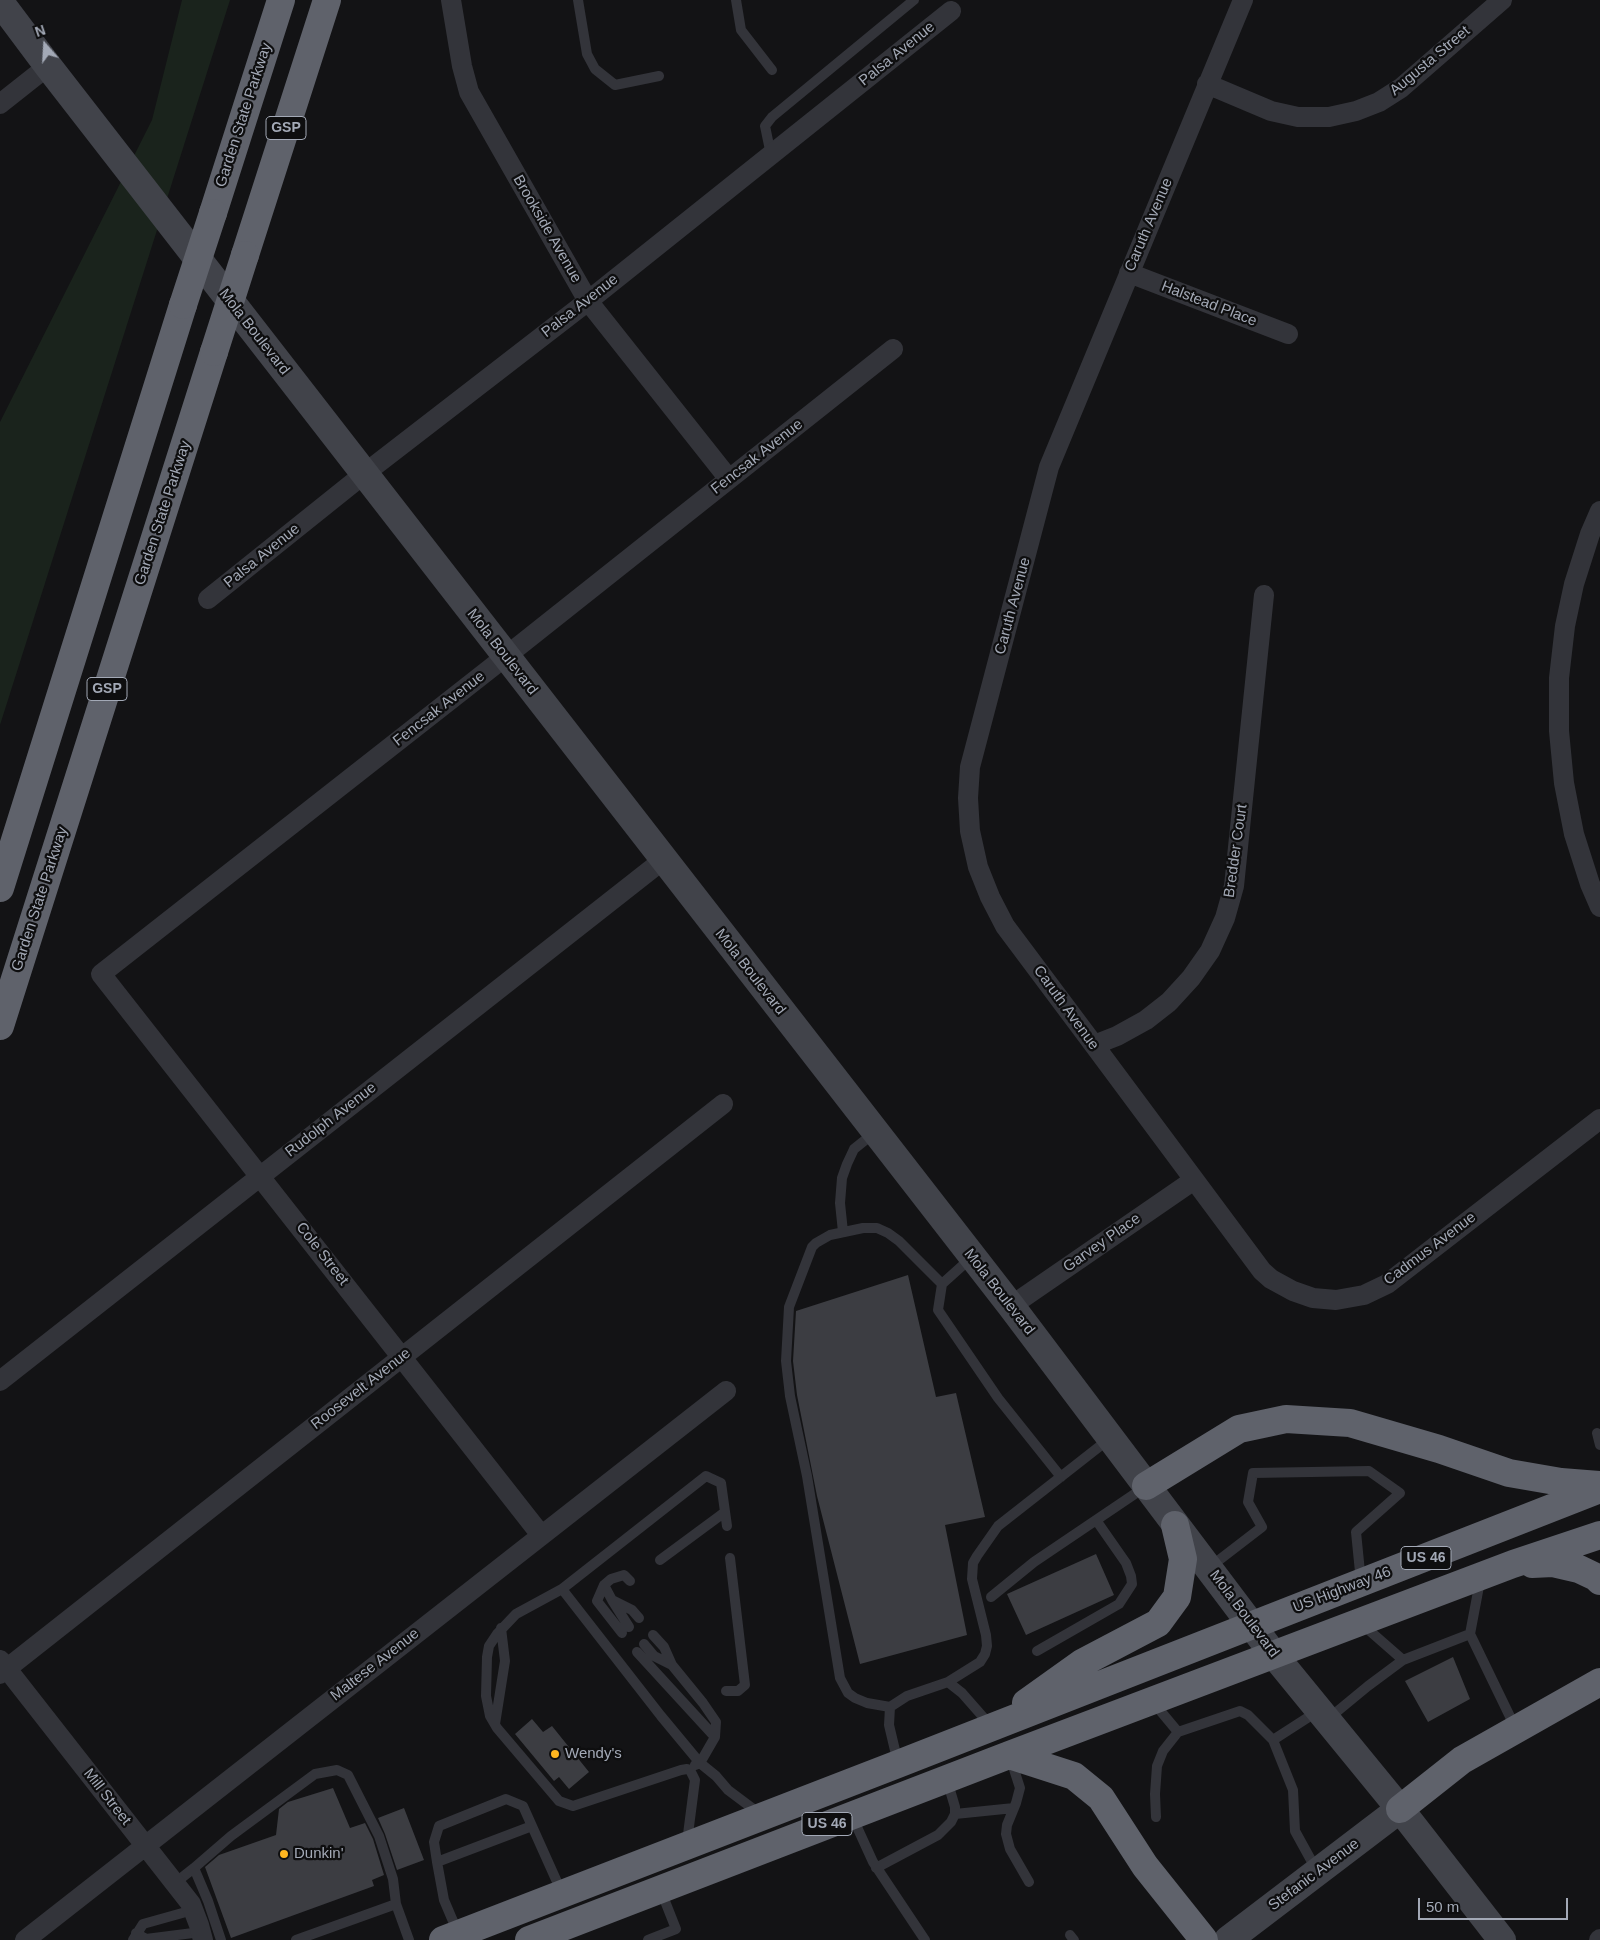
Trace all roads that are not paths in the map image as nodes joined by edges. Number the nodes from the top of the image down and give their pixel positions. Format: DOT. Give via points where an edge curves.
graph roads {
  1 [pos="281,0"];
  2 [pos="327,0"];
  3 [pos="452,0"];
  4 [pos="578,0"];
  5 [pos="736,0"];
  6 [pos="914,0"];
  7 [pos="1243,0"];
  8 [pos="1502,0"];
  9 [pos="0,2"];
  10 [pos="951,12"];
  11 [pos="48,66"];
  12 [pos="772,70"];
  13 [pos="659,76"];
  14 [pos="1208,84"];
  15 [pos="0,104"];
  16 [pos="771,155"];
  17 [pos="1129,273"];
  18 [pos="588,301"];
  19 [pos="1288,334"];
  20 [pos="893,349"];
  21 [pos="364,474"];
  22 [pos="729,479"];
  23 [pos="1600,511"];
  24 [pos="1264,595"];
  25 [pos="208,599"];
  26 [pos="505,657"];
  27 [pos="663,860"];
  28 [pos="0,888"];
  29 [pos="1600,907"];
  30 [pos="101,974"];
  31 [pos="0,1026"];
  32 [pos="1094,1046"];
  33 [pos="723,1104"];
  34 [pos="1600,1118"];
  35 [pos="875,1132"];
  36 [pos="260,1176"];
  37 [pos="1194,1180"];
  38 [pos="843,1232"];
  39 [pos="973,1257"];
  40 [pos="942,1284"];
  41 [pos="1011,1306"];
  42 [pos="402,1356"];
  43 [pos="0,1381"];
  44 [pos="726,1391"];
  45 [pos="1600,1435"];
  46 [pos="1110,1438"];
  47 [pos="1600,1445"];
  48 [pos="1061,1477"];
  49 [pos="1600,1485"];
  50 [pos="1146,1486"];
  51 [pos="1600,1490"];
  52 [pos="725,1512"];
  53 [pos="1096,1520"];
  54 [pos="1175,1525"];
  55 [pos="727,1526"];
  56 [pos="541,1534"];
  57 [pos="1600,1536"];
  58 [pos="730,1558"];
  59 [pos="660,1560"];
  60 [pos="1513,1564"];
  61 [pos="1208,1568"];
  62 [pos="1481,1577"];
  63 [pos="630,1580"];
  64 [pos="1600,1581"];
  65 [pos="1361,1582"];
  66 [pos="604,1585"];
  67 [pos="562,1589"];
  68 [pos="991,1597"];
  69 [pos="612,1600"];
  70 [pos="639,1618"];
  71 [pos="1360,1622"];
  72 [pos="1252,1626"];
  73 [pos="502,1628"];
  74 [pos="1470,1634"];
  75 [pos="653,1635"];
  76 [pos="644,1644"];
  77 [pos="1037,1651"];
  78 [pos="637,1652"];
  79 [pos="1274,1655"];
  80 [pos="1403,1660"];
  81 [pos="672,1665"];
  82 [pos="2,1668"];
  83 [pos="1600,1671"];
  84 [pos="948,1682"];
  85 [pos="1589,1689"];
  86 [pos="726,1691"];
  87 [pos="1152,1702"];
  88 [pos="890,1707"];
  89 [pos="1323,1715"];
  90 [pos="495,1724"];
  91 [pos="991,1727"];
  92 [pos="1517,1730"];
  93 [pos="1178,1732"];
  94 [pos="715,1737"];
  95 [pos="1273,1740"];
  96 [pos="1009,1755"];
  97 [pos="700,1763"];
  98 [pos="898,1764"];
  99 [pos="687,1769"];
  100 [pos="947,1778"];
  101 [pos="1014,1808"];
  102 [pos="1400,1809"];
  103 [pos="955,1814"];
  104 [pos="852,1815"];
  105 [pos="763,1816"];
  106 [pos="1156,1817"];
  107 [pos="532,1826"];
  108 [pos="146,1846"];
  109 [pos="686,1846"];
  110 [pos="437,1862"];
  111 [pos="194,1868"];
  112 [pos="876,1868"];
  113 [pos="1317,1872"];
  114 [pos="1029,1882"];
  115 [pos="175,1883"];
  116 [pos="661,1889"];
  117 [pos="562,1894"];
  118 [pos="396,1904"];
  119 [pos="193,1910"];
  120 [pos="202,1936"];
  121 [pos="134,1937"];
  122 [pos="451,1937"];
  123 [pos="25,1940"];
  124 [pos="221,1940"];
  125 [pos="296,1940"];
  126 [pos="409,1940"];
  127 [pos="529,1940"];
  128 [pos="648,1940"];
  129 [pos="926,1940"];
  130 [pos="1204,1940"];
  131 [pos="1228,1940"];
  132 [pos="1502,1940"];
  1 -- 28 [label="highway, Garden State Parkway / GSP, bridge"];
  2 -- 31 [label="highway, Garden State Parkway / GSP, bridge"];
  3 -- 18 [label="street, Brookside Avenue" via="469,92"];
  4 -- 13 [label="lane" via="587,54 595,69 615,85"];
  5 -- 12 [label="lane" via="741,30"];
  6 -- 16 [label="lane" via="772,117 765,126"];
  7 -- 14 [label="street, Caruth Avenue"];
  8 -- 14 [label="street, Augusta Street" via="1401,88 1356,112 1328,117 1298,117 1270,111"];
  9 -- 11 [label="street, Mola Boulevard"];
  10 -- 16 [label="street, Palsa Avenue"];
  11 -- 15 [label="street"];
  11 -- 21 [label="street, Mola Boulevard"];
  14 -- 17 [label="street, Caruth Avenue"];
  16 -- 18 [label="street, Palsa Avenue"];
  17 -- 19 [label="street, Halstead Place"];
  17 -- 32 [label="street, Caruth Avenue" via="1049,467 970,767 968,798 970,830 978,867 990,897 1005,926"];
  18 -- 21 [label="street, Palsa Avenue"];
  18 -- 22 [label="street, Brookside Avenue"];
  20 -- 22 [label="street, Fencsak Avenue"];
  21 -- 25 [label="street, Palsa Avenue"];
  21 -- 26 [label="street, Mola Boulevard"];
  22 -- 26 [label="street, Fencsak Avenue"];
  23 -- 29 [label="street" via="1574,584 1565,626 1559,678 1559,731 1564,783 1574,834"];
  24 -- 32 [label="street, Bredder Court" via="1234,886 1225,918 1210,951 1169,1002 1146,1020"];
  26 -- 27 [label="street, Mola Boulevard"];
  26 -- 30 [label="street, Fencsak Avenue"];
  27 -- 35 [label="street, Mola Boulevard"];
  27 -- 36 [label="street, Rudolph Avenue"];
  30 -- 36 [label="street, Cole Street"];
  32 -- 37 [label="street, Caruth Avenue"];
  33 -- 42 [label="street, Roosevelt Avenue"];
  34 -- 37 [label="street, Cadmus Avenue" via="1387,1284 1364,1295 1336,1300 1299,1294 1271,1279"];
  35 -- 38 [label="lane" via="854,1149 846,1164 840,1203"];
  35 -- 39 [label="street, Mola Boulevard"];
  36 -- 42 [label="street, Cole Street"];
  36 -- 43 [label="street, Rudolph Avenue"];
  37 -- 41 [label="street, Garvey Place"];
  38 -- 40 [label="lane" via="877,1228 888,1233"];
  38 -- 88 [label="lane" via="822,1238 812,1248 789,1308 786,1361 840,1678 848,1693 855,1698"];
  39 -- 40 [label="lane"];
  39 -- 41 [label="street, Mola Boulevard"];
  40 -- 48 [label="lane" via="938,1310 998,1398"];
  41 -- 46 [label="street, Mola Boulevard"];
  42 -- 56 [label="street, Cole Street"];
  42 -- 82 [label="street, Roosevelt Avenue"];
  44 -- 56 [label="street, Maltese Avenue"];
  45 -- 47 [label="lane" via="1597,1433"];
  46 -- 48 [label="lane"];
  46 -- 50 [label="street, Mola Boulevard"];
  48 -- 84 [label="lane" via="998,1526 973,1563 972,1579 987,1646 980,1662"];
  49 -- 50 [label="highway" via="1509,1474 1350,1422 1286,1419 1239,1430"];
  50 -- 53 [label="lane"];
  50 -- 54 [label="street, Mola Boulevard"];
  51 -- 65 [label="highway, US Highway 46 / US 46"];
  52 -- 55 [label="lane"];
  52 -- 59 [label="lane"];
  52 -- 67 [label="lane" via="721,1483 706,1476"];
  53 -- 68 [label="lane" via="1034,1562"];
  53 -- 77 [label="lane" via="1126,1563 1132,1584 1119,1604"];
  54 -- 61 [label="street, Mola Boulevard"];
  54 -- 91 [label="highway" via="1183,1559 1177,1596 1158,1623 1082,1662"];
  56 -- 108 [label="street, Maltese Avenue"];
  57 -- 60 [label="highway, US 46"];
  58 -- 86 [label="lane" via="745,1685 738,1690"];
  60 -- 62 [label="highway, US 46"];
  60 -- 64 [label="highway" via="1553,1563 1579,1569"];
  61 -- 65 [label="lane" via="1262,1527 1248,1502 1253,1473 1369,1472 1400,1493 1356,1532"];
  61 -- 72 [label="street, Mola Boulevard"];
  62 -- 71 [label="highway, US 46"];
  62 -- 74 [label="lane"];
  63 -- 66 [label="lane" via="624,1575"];
  65 -- 72 [label="highway, US Highway 46 / US 46"];
  66 -- 69 [label="lane"];
  66 -- 69 [label="lane" via="597,1601 625,1630"];
  67 -- 73 [label="lane" via="516,1614"];
  67 -- 97 [label="lane"];
  69 -- 70 [label="lane" via="632,1610"];
  71 -- 79 [label="highway, US 46"];
  71 -- 80 [label="lane"];
  72 -- 79 [label="street, Mola Boulevard"];
  72 -- 91 [label="highway, US 46"];
  73 -- 90 [label="lane" via="505,1661"];
  73 -- 90 [label="lane" via="489,1646 486,1674 486,1696"];
  74 -- 80 [label="lane"];
  74 -- 92 [label="lane"];
  75 -- 81 [label="lane" via="664,1647"];
  76 -- 81 [label="lane" via="654,1656"];
  78 -- 94 [label="lane"];
  79 -- 87 [label="highway, US 46"];
  79 -- 89 [label="street, Mola Boulevard"];
  80 -- 89 [label="lane"];
  81 -- 94 [label="lane" via="716,1722"];
  82 -- 108 [label="street, Mill Street"];
  83 -- 85 [label="highway"];
  84 -- 88 [label="lane" via="907,1696"];
  84 -- 91 [label="lane" via="962,1693"];
  85 -- 92 [label="highway"];
  87 -- 93 [label="lane"];
  87 -- 96 [label="highway, US 46"];
  88 -- 98 [label="lane" via="889,1725"];
  89 -- 95 [label="lane"];
  89 -- 102 [label="street, Mola Boulevard"];
  90 -- 99 [label="lane" via="559,1801 574,1806"];
  91 -- 98 [label="highway, US 46"];
  92 -- 102 [label="highway" via="1462,1760"];
  93 -- 95 [label="lane" via="1243,1712"];
  93 -- 106 [label="lane" via="1159,1758"];
  94 -- 97 [label="lane"];
  95 -- 113 [label="lane" via="1293,1790 1295,1831"];
  96 -- 100 [label="highway, US 46"];
  96 -- 101 [label="lane" via="1020,1788"];
  96 -- 130 [label="highway" via="1074,1776 1101,1798 1145,1866"];
  97 -- 99 [label="lane"];
  97 -- 105 [label="lane" via="728,1790"];
  98 -- 105 [label="highway, US 46"];
  99 -- 109 [label="lane" via="695,1780"];
  100 -- 103 [label="lane"];
  100 -- 104 [label="highway, US 46"];
  101 -- 103 [label="lane"];
  101 -- 114 [label="lane" via="1006,1834 1010,1849"];
  102 -- 113 [label="street, Stefanic Avenue"];
  102 -- 132 [label="street, Mola Boulevard"];
  103 -- 112 [label="lane" via="938,1835"];
  104 -- 112 [label="lane"];
  104 -- 116 [label="highway, US 46"];
  105 -- 109 [label="highway, US 46"];
  107 -- 110 [label="lane"];
  107 -- 110 [label="lane" via="523,1806 506,1800 439,1826 434,1842"];
  107 -- 117 [label="lane"];
  108 -- 115 [label="street, Mill Street"];
  108 -- 123 [label="street, Maltese Avenue"];
  109 -- 117 [label="highway, US 46"];
  110 -- 122 [label="lane"];
  111 -- 115 [label="lane"];
  111 -- 118 [label="lane" via="231,1836 315,1774 337,1770 348,1775 379,1836 393,1879"];
  111 -- 124 [label="lane"];
  112 -- 129 [label="lane"];
  113 -- 131 [label="street, Stefanic Avenue"];
  115 -- 119 [label="street, Mill Street"];
  116 -- 127 [label="highway, US 46"];
  116 -- 128 [label="lane" via="676,1929"];
  117 -- 122 [label="highway, US 46"];
  118 -- 125 [label="lane"];
  118 -- 126 [label="lane"];
  119 -- 120 [label="street, Mill Street"];
  119 -- 121 [label="lane" via="144,1924"];
  120 -- 121 [label="lane" via="146,1940"];
}
